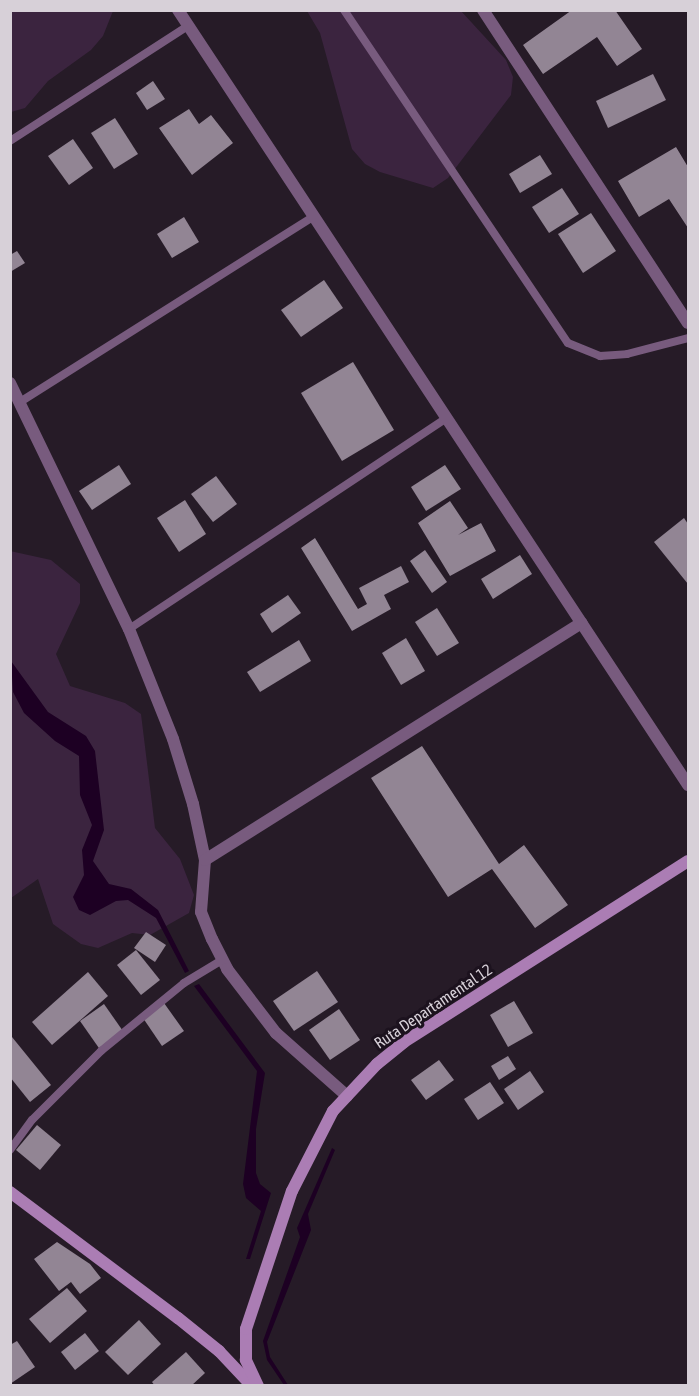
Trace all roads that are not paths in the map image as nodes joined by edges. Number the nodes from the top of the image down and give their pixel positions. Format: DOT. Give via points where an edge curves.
graph roads {
  1 [pos="178,10"];
  2 [pos="344,10"];
  3 [pos="483,10"];
  4 [pos="188,26"];
  5 [pos="10,141"];
  6 [pos="314,216"];
  7 [pos="688,323"];
  8 [pos="688,338"];
  9 [pos="10,383"];
  10 [pos="20,402"];
  11 [pos="447,418"];
  12 [pos="582,623"];
  13 [pos="129,629"];
  14 [pos="688,785"];
  15 [pos="205,860"];
  16 [pos="688,861"];
  17 [pos="222,960"];
  18 [pos="347,1096"];
  19 [pos="10,1150"];
  20 [pos="10,1192"];
  21 [pos="252,1386"];
  22 [pos="258,1386"];
  1 -- 4 [label="street"];
  2 -- 8 [label="lane" via="568,343 600,356 627,354"];
  3 -- 7 [label="street"];
  4 -- 5 [label="lane"];
  4 -- 6 [label="street"];
  6 -- 10 [label="lane"];
  6 -- 11 [label="street"];
  9 -- 10 [label="street"];
  10 -- 13 [label="street"];
  11 -- 12 [label="street"];
  11 -- 13 [label="lane"];
  12 -- 14 [label="street"];
  12 -- 15 [label="street"];
  13 -- 15 [label="street" via="173,739"];
  15 -- 17 [label="street" via="201,912"];
  16 -- 18 [label="main road, Ruta Departamental 12" via="404,1042"];
  17 -- 18 [label="street" via="276,1033"];
  17 -- 19 [label="lane" via="184,983 101,1051 32,1120"];
  18 -- 22 [label="main road, Ruta Departamental 12" via="316,1140 292,1191 246,1329 246,1360"];
  20 -- 21 [label="main road" via="178,1318 219,1351"];
}
